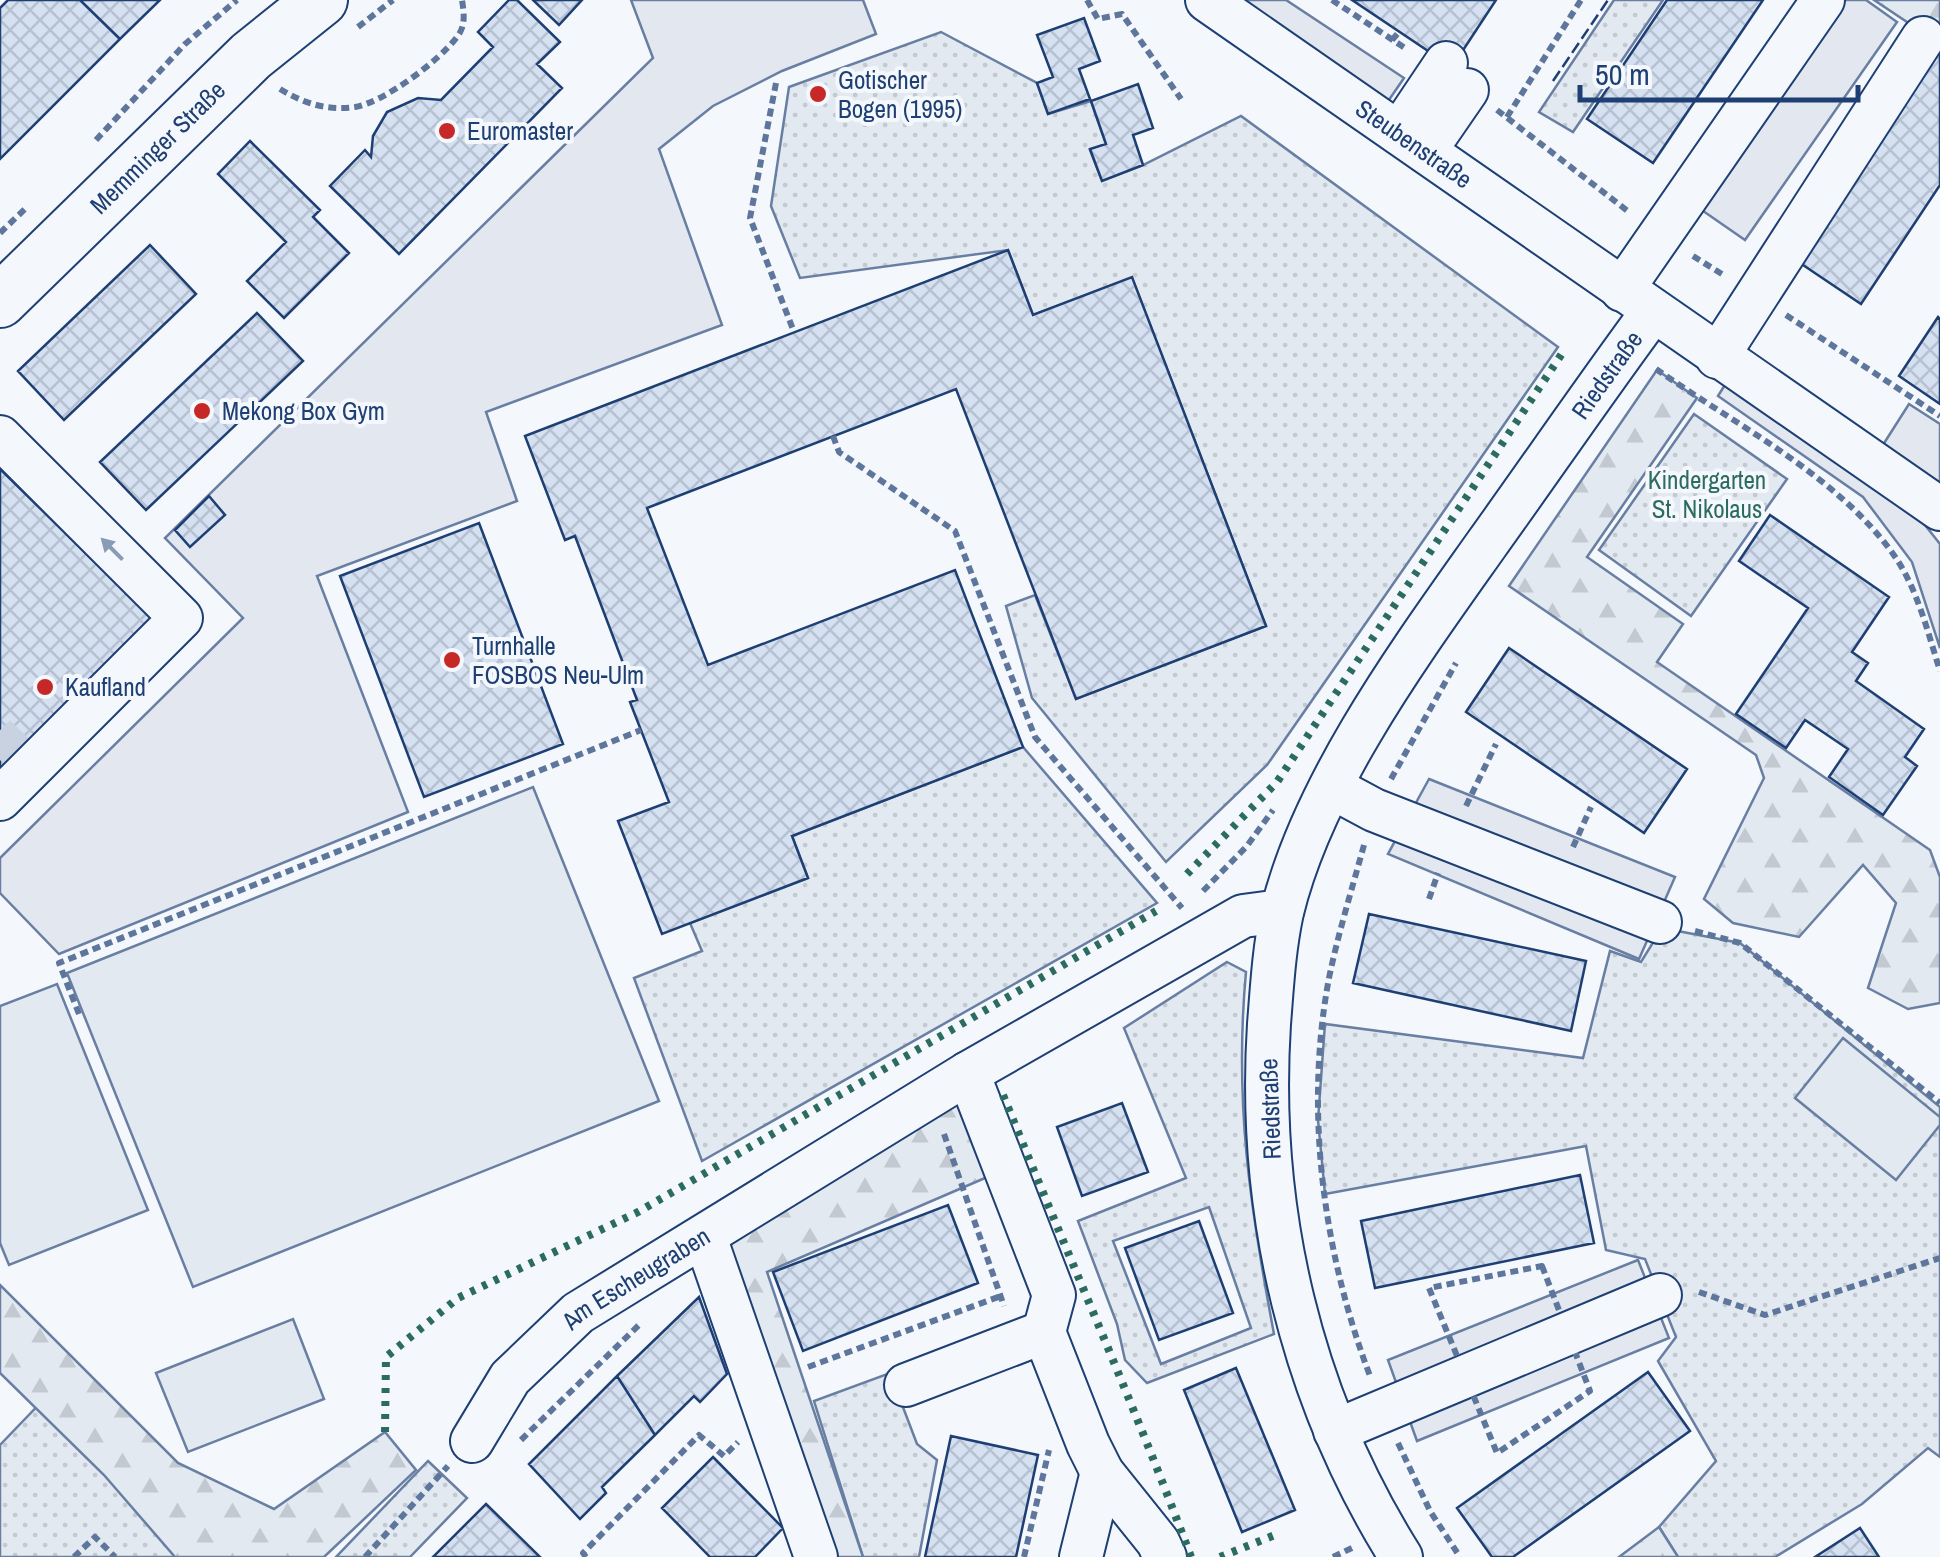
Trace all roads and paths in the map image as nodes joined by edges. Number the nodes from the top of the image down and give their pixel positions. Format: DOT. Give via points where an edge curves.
graph roads {
  1 [pos="237,0"];
  2 [pos="322,0"];
  3 [pos="462,0"];
  4 [pos="1087,0"];
  5 [pos="1207,0"];
  6 [pos="1332,0"];
  7 [pos="1581,0"];
  8 [pos="1823,0"];
  9 [pos="1399,32"];
  10 [pos="1923,38"];
  11 [pos="1392,40"];
  12 [pos="1451,75"];
  13 [pos="776,82"];
  14 [pos="278,88"];
  15 [pos="1181,99"];
  16 [pos="1507,117"];
  17 [pos="1412,142"];
  18 [pos="93,143"];
  19 [pos="40,194"];
  20 [pos="0,233"];
  21 [pos="1660,236"];
  22 [pos="1758,296"];
  23 [pos="1637,300"];
  24 [pos="0,301"];
  25 [pos="794,332"];
  26 [pos="1717,357"];
  27 [pos="1657,370"];
  28 [pos="1646,385"];
  29 [pos="1940,416"];
  30 [pos="0,436"];
  31 [pos="834,436"];
  32 [pos="1940,509"];
  33 [pos="1460,656"];
  34 [pos="641,730"];
  35 [pos="1333,788"];
  36 [pos="0,799"];
  37 [pos="1374,810"];
  38 [pos="1177,902"];
  39 [pos="1282,911"];
  40 [pos="1660,922"];
  41 [pos="79,1014"];
  42 [pos="968,1074"];
  43 [pos="1940,1103"];
  44 [pos="705,1237"];
  45 [pos="1940,1258"];
  46 [pos="1429,1288"];
  47 [pos="1660,1295"];
  48 [pos="1000,1296"];
  49 [pos="1044,1332"];
  50 [pos="808,1366"];
  51 [pos="1462,1379"];
  52 [pos="906,1385"];
  53 [pos="1383,1412"];
  54 [pos="766,1416"];
  55 [pos="1336,1432"];
  56 [pos="472,1441"];
  57 [pos="1102,1472"];
  58 [pos="583,1556"];
  59 [pos="74,1557"];
  60 [pos="115,1557"];
  61 [pos="365,1557"];
  62 [pos="816,1557"];
  63 [pos="1081,1557"];
  64 [pos="1164,1557"];
  65 [pos="1401,1557"];
  66 [pos="1460,1557"];
  1 -- 18 [label="path" via="184,44"];
  2 -- 24 [label="main road, Memminger Straße" via="251,56"];
  3 -- 14 [label="path" via="465,20 458,37 383,100 352,107 306,104"];
  4 -- 15 [label="path" via="1098,19 1122,14"];
  5 -- 17 [label="street, Steubenstraße"];
  6 -- 11 [label="path"];
  7 -- 16 [label="path"];
  8 -- 21 [label="street"];
  9 -- 11 [label="path"];
  10 -- 22 [label="street"];
  11 -- 12 [label="path"];
  12 -- 16 [label="path"];
  12 -- 17 [label="street"];
  13 -- 25 [label="path" via="750,218"];
  16 -- 21 [label="path"];
  17 -- 23 [label="street, Steubenstraße"];
  19 -- 20 [label="path"];
  21 -- 22 [label="path"];
  21 -- 23 [label="street"];
  22 -- 26 [label="street"];
  22 -- 29 [label="path"];
  23 -- 26 [label="street, Steubenstraße"];
  23 -- 35 [label="street, Riedstraße" via="1374,710"];
  26 -- 32 [label="street, Steubenstraße"];
  27 -- 28 [label="path"];
  36 -- 30 [label="street, one-way" via="180,618"];
  31 -- 38 [label="path" via="839,452 955,531 1035,737"];
  33 -- 37 [label="path"];
  34 -- 41 [label="path" via="58,964"];
  35 -- 37 [label="street"];
  35 -- 39 [label="street, Riedstraße"];
  37 -- 40 [label="street"];
  37 -- 53 [label="path" via="1329,980 1318,1120 1330,1238"];
  39 -- 42 [label="street, Am Escheugraben" via="1244,916"];
  39 -- 55 [label="street, Riedstraße" via="1268,1053 1273,1202 1310,1368"];
  40 -- 43 [label="path" via="1740,943"];
  42 -- 44 [label="street, Am Escheugraben"];
  42 -- 49 [label="street" via="1054,1294"];
  44 -- 54 [label="street"];
  44 -- 56 [label="street, Am Escheugraben" via="578,1313 510,1378"];
  45 -- 47 [label="path" via="1765,1315 1686,1287"];
  46 -- 51 [label="path"];
  47 -- 51 [label="street"];
  48 -- 50 [label="path"];
  49 -- 52 [label="street"];
  49 -- 57 [label="street"];
  51 -- 53 [label="street"];
  53 -- 55 [label="street"];
  53 -- 66 [label="path"];
  54 -- 58 [label="path" via="724,1456 699,1435"];
  54 -- 62 [label="street"];
  55 -- 65 [label="street, Riedstraße"];
  56 -- 61 [label="path"];
  57 -- 63 [label="street"];
  57 -- 64 [label="street"];
  59 -- 60 [label="path" via="94,1537"];
}
